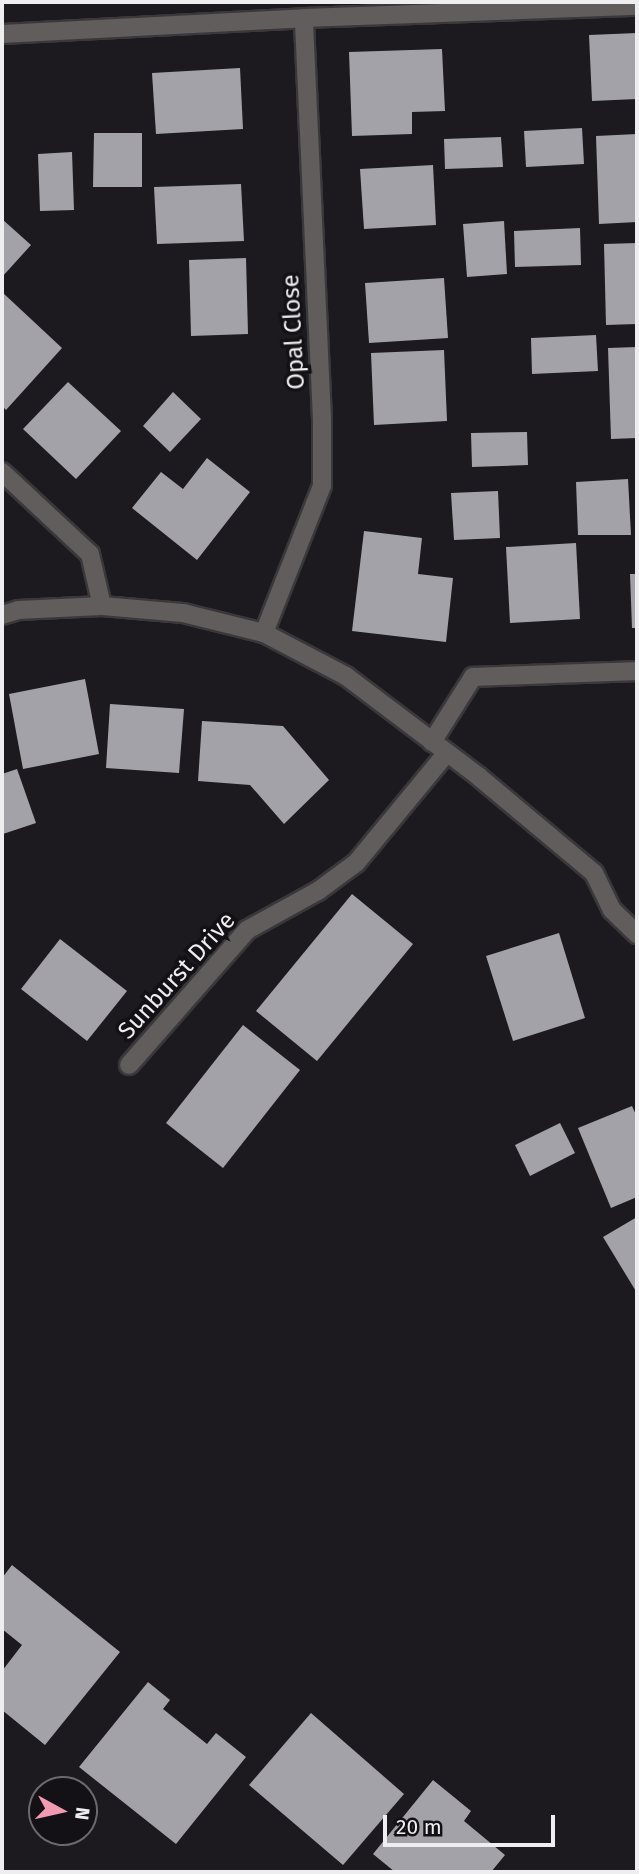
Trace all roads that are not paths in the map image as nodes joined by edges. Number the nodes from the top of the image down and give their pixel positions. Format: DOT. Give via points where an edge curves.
graph roads {
  1 [pos="637,6"];
  2 [pos="304,18"];
  3 [pos="2,34"];
  4 [pos="2,472"];
  5 [pos="102,606"];
  6 [pos="2,615"];
  7 [pos="264,633"];
  8 [pos="637,671"];
  9 [pos="432,742"];
  10 [pos="446,754"];
  11 [pos="637,934"];
  12 [pos="129,1065"];
  1 -- 2 [label="street"];
  2 -- 3 [label="street"];
  2 -- 7 [label="street, Opal Close" via="321,486"];
  4 -- 5 [label="street" via="90,554"];
  5 -- 6 [label="street" via="18,610"];
  5 -- 7 [label="street" via="183,613"];
  7 -- 9 [label="street" via="346,676"];
  8 -- 9 [label="street" via="474,677"];
  9 -- 10 [label="street"];
  10 -- 11 [label="street" via="594,873 612,911"];
  10 -- 12 [label="street, Sunburst Drive" via="356,863 318,891 247,929"];
}
